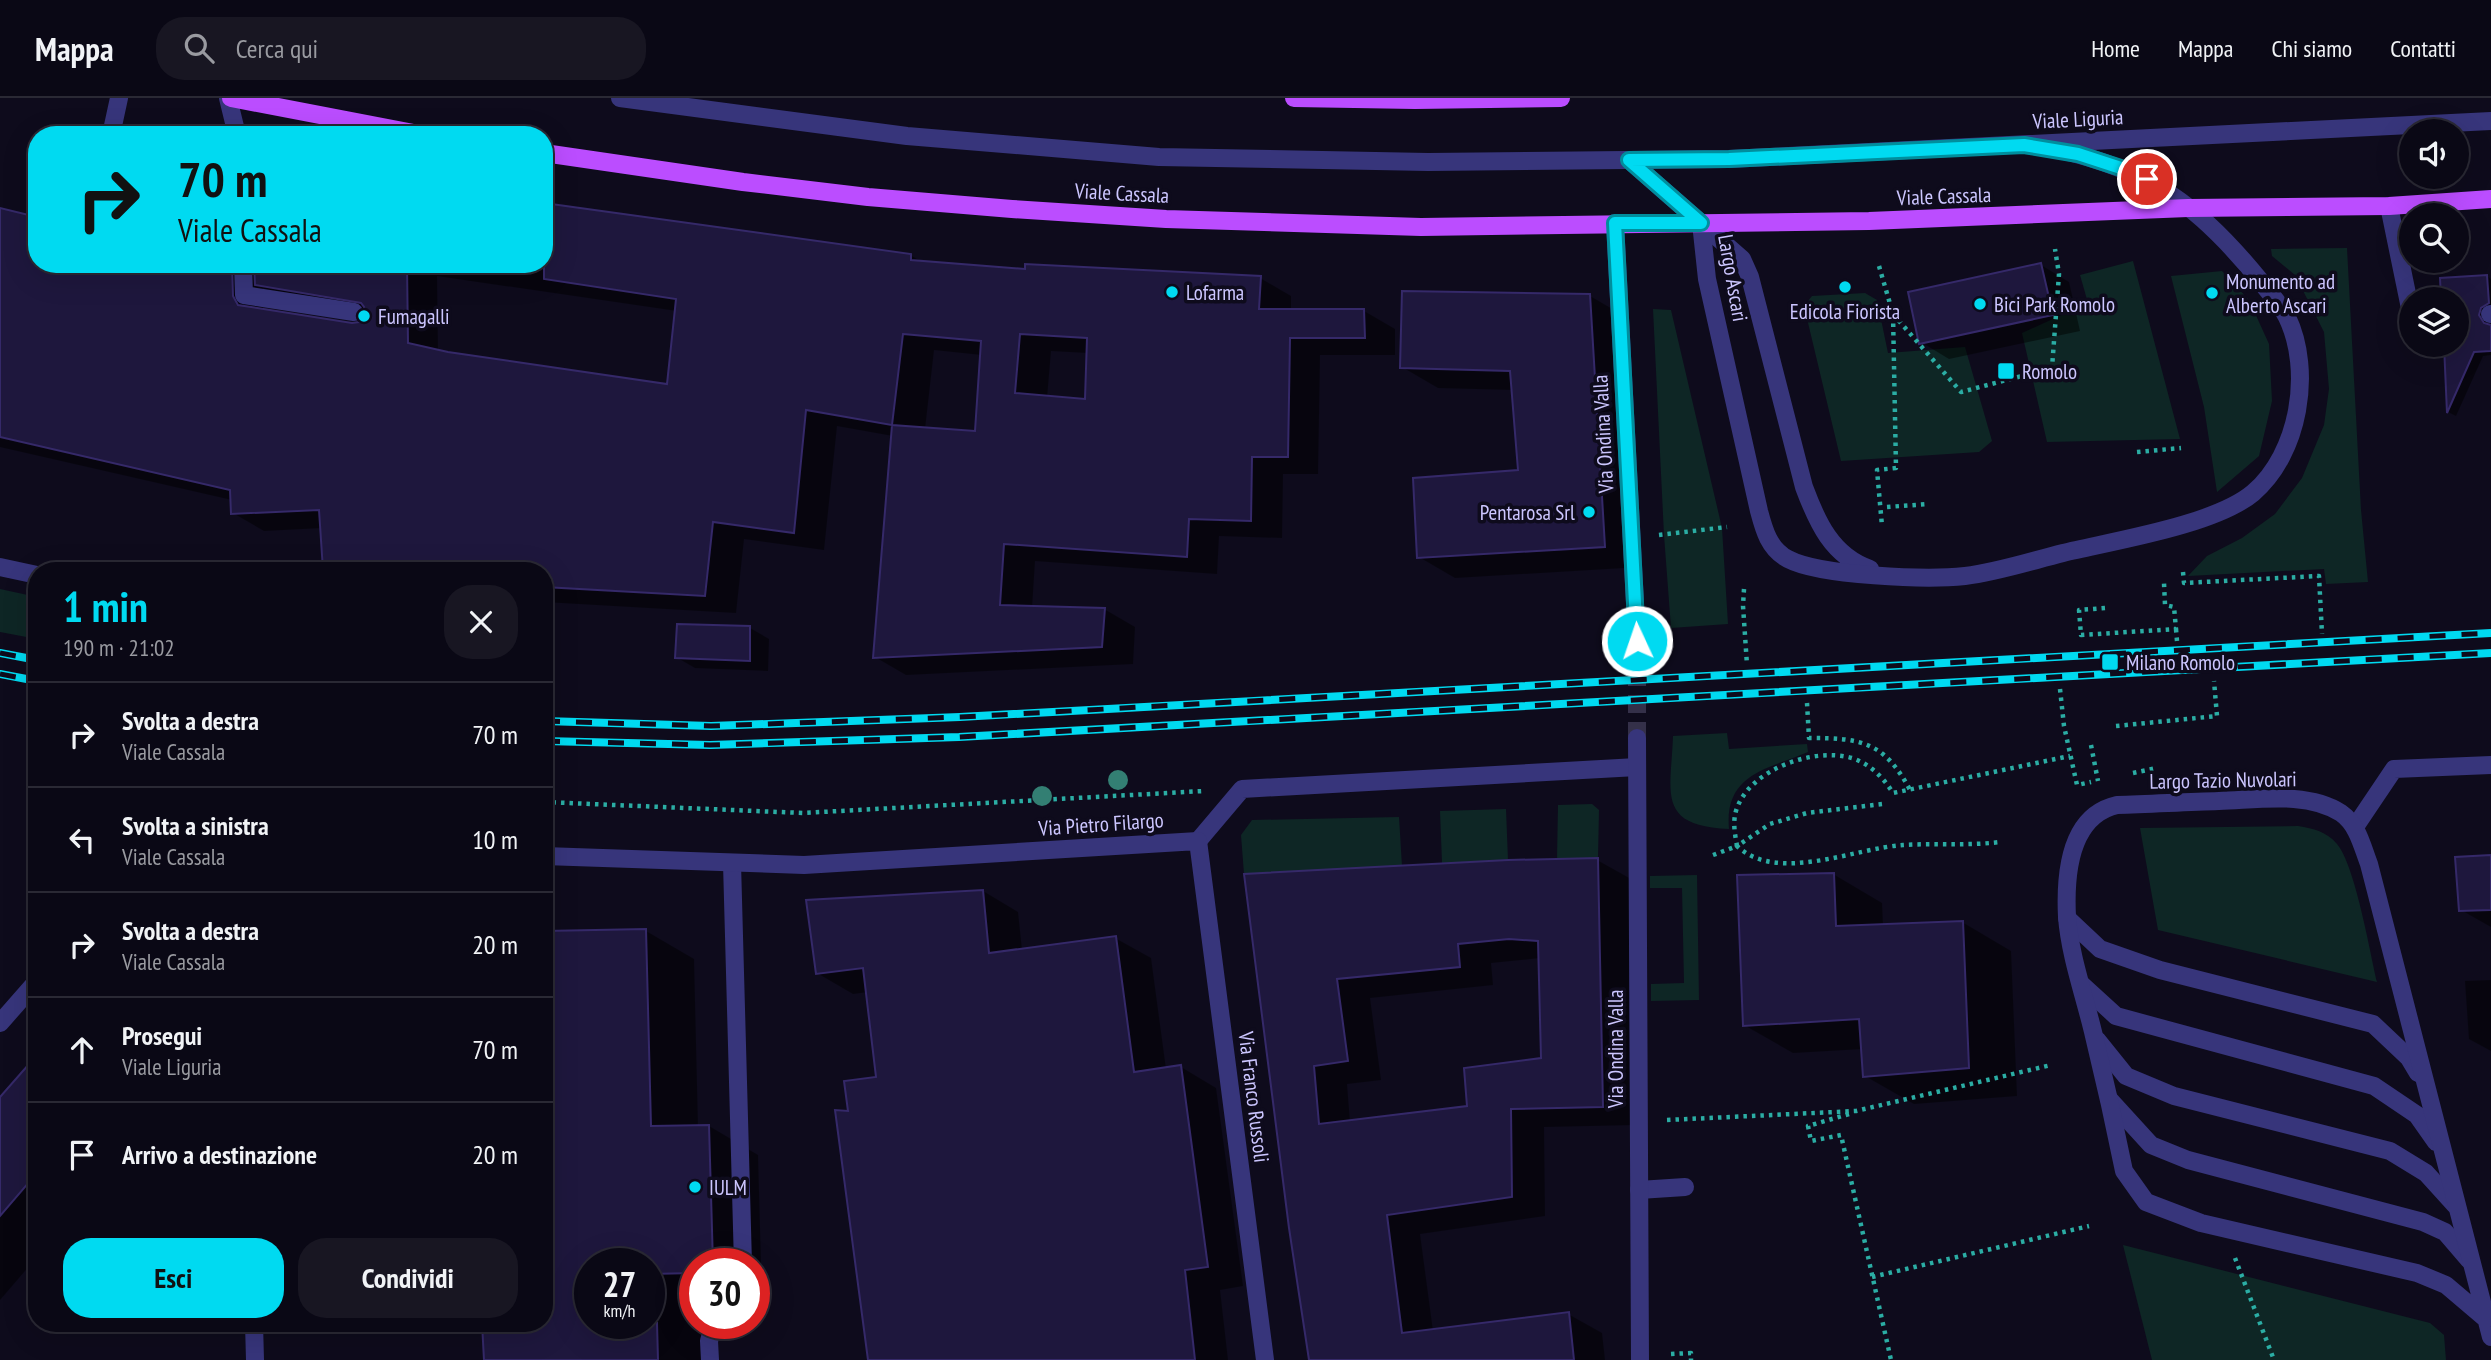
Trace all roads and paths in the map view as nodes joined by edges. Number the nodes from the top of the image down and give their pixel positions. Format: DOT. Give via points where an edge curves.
graph roads {
  1 [pos="119,98"];
  2 [pos="229,98"];
  3 [pos="621,98"];
  4 [pos="1294,98"];
  5 [pos="1561,98"];
  6 [pos="1405,99"];
  7 [pos="2491,121"];
  8 [pos="113,126"];
  9 [pos="235,126"];
  10 [pos="371,126"];
  11 [pos="2024,145"];
  12 [pos="553,154"];
  13 [pos="1629,160"];
  14 [pos="2491,200"];
  15 [pos="2389,206"];
  16 [pos="2188,208"];
  17 [pos="1615,223"];
  18 [pos="1701,223"];
  19 [pos="2055,249"];
  20 [pos="1880,267"];
  21 [pos="243,273"];
  22 [pos="2406,287"];
  23 [pos="354,312"];
  24 [pos="1893,314"];
  25 [pos="2181,447"];
  26 [pos="2137,452"];
  27 [pos="1928,504"];
  28 [pos="1886,507"];
  29 [pos="1882,526"];
  30 [pos="1727,527"];
  31 [pos="1664,534"];
  32 [pos="0,567"];
  33 [pos="2183,572"];
  34 [pos="28,573"];
  35 [pos="1901,576"];
  36 [pos="2164,583"];
  37 [pos="1744,589"];
  38 [pos="2105,608"];
  39 [pos="2176,629"];
  40 [pos="2322,634"];
  41 [pos="1637,641"];
  42 [pos="2177,641"];
  43 [pos="1747,665"];
  44 [pos="2214,681"];
  45 [pos="2060,689"];
  46 [pos="1807,703"];
  47 [pos="2116,726"];
  48 [pos="1637,738"];
  49 [pos="2091,745"];
  50 [pos="2070,756"];
  51 [pos="2491,765"];
  52 [pos="1637,767"];
  53 [pos="2074,776"];
  54 [pos="2098,781"];
  55 [pos="1242,789"];
  56 [pos="1910,790"];
  57 [pos="553,802"];
  58 [pos="1882,804"];
  59 [pos="2355,827"];
  60 [pos="1198,841"];
  61 [pos="2000,842"];
  62 [pos="1737,846"];
  63 [pos="1713,855"];
  64 [pos="553,856"];
  65 [pos="732,863"];
  66 [pos="2067,918"];
  67 [pos="2082,985"];
  68 [pos="28,991"];
  69 [pos="0,1023"];
  70 [pos="2095,1038"];
  71 [pos="2051,1065"];
  72 [pos="2427,1087"];
  73 [pos="2109,1099"];
  74 [pos="1856,1111"];
  75 [pos="1667,1120"];
  76 [pos="2444,1153"];
  77 [pos="1685,1187"];
  78 [pos="1639,1190"];
  79 [pos="2458,1209"];
  80 [pos="2088,1226"];
  81 [pos="743,1248"];
  82 [pos="2235,1258"];
  83 [pos="2472,1264"];
  84 [pos="1872,1278"];
  85 [pos="2489,1328"];
  86 [pos="254,1332"];
  87 [pos="710,1339"];
  88 [pos="1671,1354"];
  89 [pos="255,1360"];
  90 [pos="710,1360"];
  91 [pos="1265,1360"];
  92 [pos="1640,1360"];
  93 [pos="1691,1360"];
  94 [pos="1891,1360"];
  95 [pos="2274,1360"];
  1 -- 8 [label="street"];
  2 -- 9 [label="street"];
  2 -- 10 [label="main road"];
  3 -- 13 [label="street, Viale Cassala" via="907,136 1159,157"];
  4 -- 6 [label="main road"];
  5 -- 6 [label="main road"];
  7 -- 11 [label="street, Viale Liguria"];
  11 -- 13 [label="street, Viale Cassala"];
  11 -- 16 [label="street, Viale Liguria" via="2078,154 2127,170 2163,188"];
  12 -- 17 [label="main road, Viale Cassala" via="840,193 1038,211 1421,227"];
  13 -- 18 [label="street"];
  14 -- 15 [label="main road"];
  15 -- 16 [label="main road"];
  15 -- 22 [label="street"];
  16 -- 18 [label="main road, Viale Cassala"];
  16 -- 35 [label="street, Largo Ascari" via="2232,246 2286,316 2296,342 2299,399 2288,439 2268,479 2232,506 2179,525 1966,576"];
  17 -- 18 [label="main road, Viale Cassala"];
  17 -- 41 [label="street, Via Ondina Valla"];
  18 -- 35 [label="street, Largo Ascari" via="1735,251 1746,267 1804,487 1821,528 1849,559 1873,571"];
  18 -- 35 [label="street, Largo Ascari" via="1707,279 1768,541 1775,551 1797,563"];
  19 -- 24 [label="path" via="2059,274 2052,368 1961,392"];
  20 -- 24 [label="path"];
  21 -- 23 [label="street" via="244,295"];
  24 -- 29 [label="path" via="1896,468 1877,470"];
  25 -- 26 [label="path"];
  27 -- 28 [label="path"];
  30 -- 31 [label="path"];
  32 -- 34 [label="street"];
  33 -- 40 [label="path" via="2184,583 2319,576"];
  36 -- 39 [label="path" via="2165,604 2174,607"];
  37 -- 43 [label="path"];
  38 -- 39 [label="path" via="2079,610 2081,635"];
  39 -- 42 [label="path"];
  44 -- 47 [label="path" via="2217,716"];
  45 -- 50 [label="path"];
  46 -- 56 [label="path" via="1809,738 1837,737 1868,745 1890,760"];
  48 -- 52 [label="street, Via Ondina Valla"];
  49 -- 54 [label="path"];
  50 -- 53 [label="path"];
  50 -- 56 [label="path"];
  51 -- 59 [label="street" via="2394,769"];
  52 -- 55 [label="street"];
  52 -- 78 [label="street, Via Ondina Valla"];
  55 -- 57 [label="path" via="803,814"];
  55 -- 60 [label="street"];
  56 -- 62 [label="path" via="1893,793 1878,773 1851,758 1788,763 1755,781 1743,795 1735,811"];
  58 -- 62 [label="path" via="1807,813 1770,824"];
  59 -- 66 [label="street, Largo Tazio Nuvolari" via="2342,814 2306,801 2110,807 2081,829 2069,867"];
  59 -- 72 [label="street, Largo Tazio Nuvolari" via="2369,864"];
  60 -- 65 [label="street, Via Pietro Filargo" via="804,865"];
  60 -- 91 [label="street, Via Franco Russoli"];
  61 -- 62 [label="path" via="1902,845 1794,862 1748,856"];
  62 -- 63 [label="path"];
  64 -- 65 [label="street, Via Pietro Filargo"];
  65 -- 81 [label="street"];
  66 -- 67 [label="street, Largo Tazio Nuvolari"];
  66 -- 72 [label="street, Largo Tazio Nuvolari" via="2100,949 2160,971 2373,1024 2409,1059"];
  67 -- 70 [label="street, Largo Tazio Nuvolari"];
  67 -- 76 [label="street, Largo Tazio Nuvolari" via="2116,1016 2374,1086 2417,1115"];
  68 -- 69 [label="street"];
  70 -- 73 [label="street, Largo Tazio Nuvolari"];
  70 -- 79 [label="street, Largo Tazio Nuvolari" via="2126,1076 2174,1097 2390,1151 2426,1173"];
  71 -- 74 [label="path"];
  72 -- 76 [label="street, Largo Tazio Nuvolari"];
  73 -- 83 [label="street, Largo Tazio Nuvolari" via="2151,1145 2188,1160 2423,1222 2445,1232"];
  73 -- 85 [label="street, Largo Tazio Nuvolari" via="2124,1171 2146,1202 2202,1223 2417,1273 2446,1285"];
  74 -- 75 [label="path"];
  74 -- 84 [label="path" via="1808,1126 1811,1141 1841,1135"];
  76 -- 79 [label="street, Largo Tazio Nuvolari"];
  77 -- 78 [label="street"];
  78 -- 92 [label="street, Via Ondina Valla"];
  79 -- 83 [label="street, Largo Tazio Nuvolari"];
  80 -- 84 [label="path"];
  82 -- 95 [label="path"];
  83 -- 85 [label="street, Largo Tazio Nuvolari"];
  84 -- 94 [label="path"];
  86 -- 89 [label="street"];
  87 -- 90 [label="street"];
  88 -- 93 [label="path" via="1691,1353"];
}
